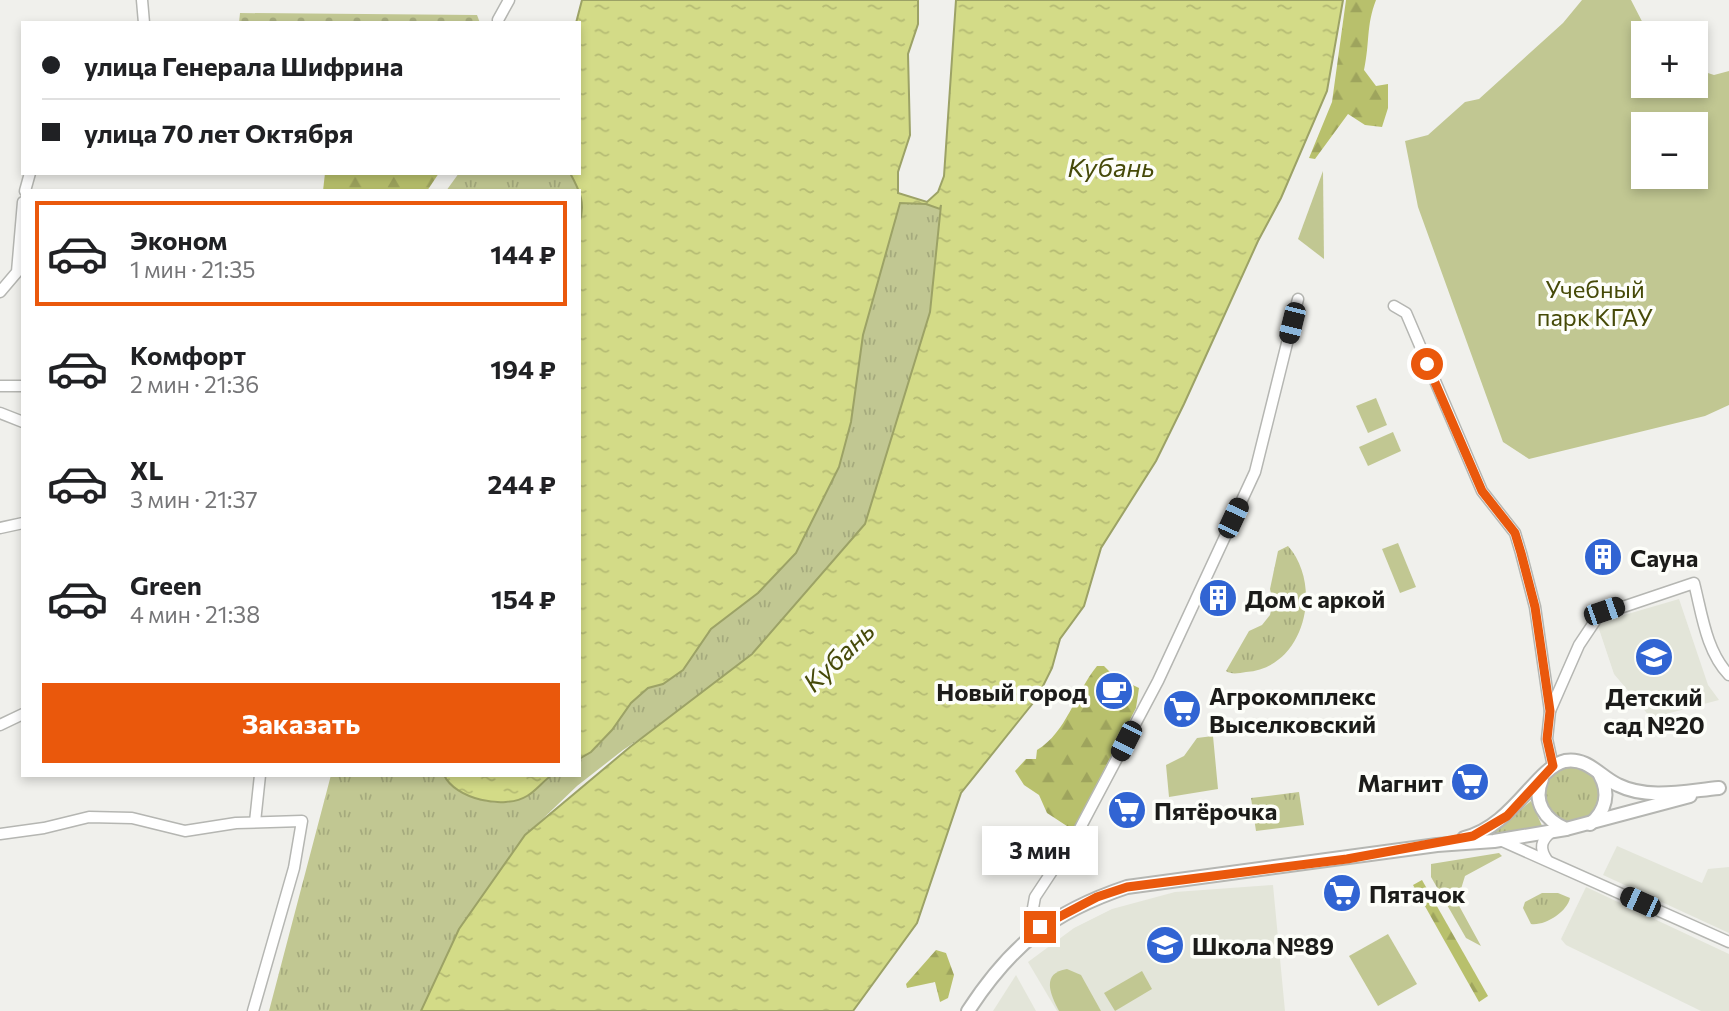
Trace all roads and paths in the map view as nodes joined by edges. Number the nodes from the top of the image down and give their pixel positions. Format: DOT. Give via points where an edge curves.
graph roads {
  1 [pos="142,0"];
  2 [pos="509,0"];
  3 [pos="498,20"];
  4 [pos="144,21"];
  5 [pos="21,247"];
  6 [pos="20,269"];
  7 [pos="0,292"];
  8 [pos="1298,299"];
  9 [pos="1394,306"];
  10 [pos="0,386"];
  11 [pos="21,386"];
  12 [pos="0,413"];
  13 [pos="21,421"];
  14 [pos="21,523"];
  15 [pos="0,528"];
  16 [pos="1729,676"];
  17 [pos="1550,711"];
  18 [pos="21,715"];
  19 [pos="0,725"];
  20 [pos="1593,768"];
  21 [pos="1549,771"];
  22 [pos="260,777"];
  23 [pos="1724,787"];
  24 [pos="255,822"];
  25 [pos="1588,824"];
  26 [pos="1487,829"];
  27 [pos="1566,829"];
  28 [pos="1552,831"];
  29 [pos="0,834"];
  30 [pos="1497,841"];
  31 [pos="1437,845"];
  32 [pos="1548,860"];
  33 [pos="1040,927"];
  34 [pos="1729,942"];
  35 [pos="253,1011"];
  36 [pos="968,1011"];
  1 -- 4 [label="street"];
  2 -- 3 [label="street"];
  5 -- 6 [label="street"];
  6 -- 7 [label="street"];
  8 -- 33 [label="street" via="1255,472 1158,681 1077,832 1035,897 1033,908"];
  9 -- 17 [label="street" via="1406,313 1482,491 1515,533 1535,607"];
  10 -- 11 [label="street"];
  12 -- 13 [label="street"];
  14 -- 15 [label="street"];
  16 -- 17 [label="street" via="1717,663 1694,583 1599,615 1579,645"];
  17 -- 21 [label="street"];
  18 -- 19 [label="street"];
  20 -- 21 [label="main road" via="1572,761"];
  20 -- 23 [label="main road" via="1614,784 1641,793"];
  20 -- 25 [label="main road" via="1604,782 1606,798 1601,813"];
  21 -- 26 [label="main road" via="1507,816"];
  21 -- 27 [label="main road" via="1539,791 1541,807 1551,821"];
  22 -- 24 [label="street"];
  23 -- 25 [label="main road"];
  24 -- 29 [label="street" via="185,831 132,818 89,817"];
  24 -- 35 [label="street" via="302,821 294,868"];
  25 -- 27 [label="main road"];
  26 -- 30 [label="main road" via="1487,837"];
  26 -- 31 [label="main road"];
  27 -- 28 [label="main road"];
  28 -- 30 [label="main road"];
  28 -- 32 [label="street" via="1542,841 1542,853"];
  30 -- 31 [label="main road"];
  30 -- 32 [label="street"];
  31 -- 33 [label="main road" via="1127,887"];
  32 -- 34 [label="street"];
  33 -- 36 [label="main road" via="1014,950"];
}
